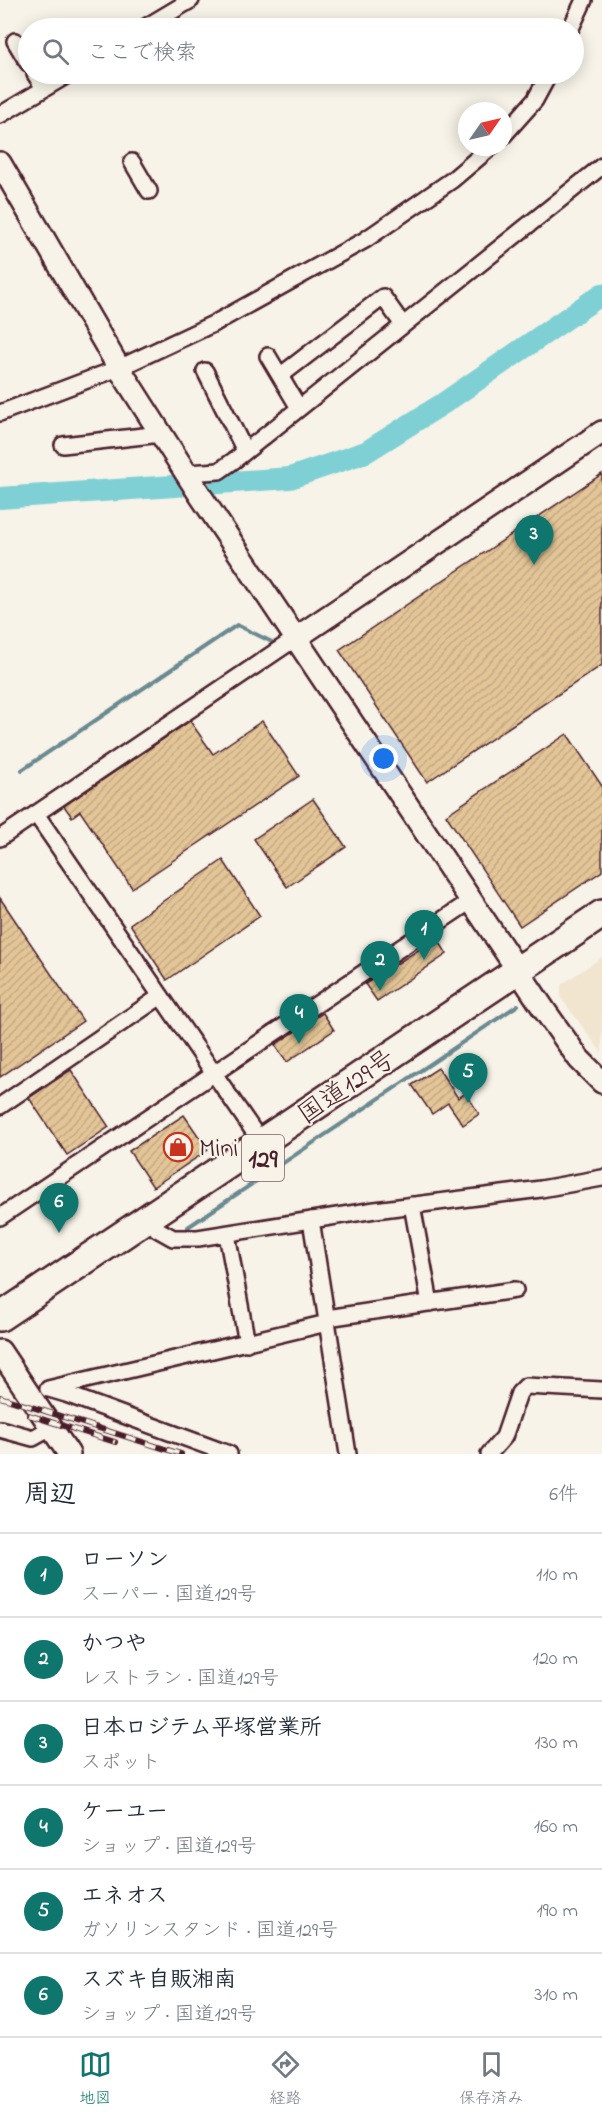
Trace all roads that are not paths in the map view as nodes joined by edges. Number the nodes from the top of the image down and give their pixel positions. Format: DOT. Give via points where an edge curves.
graph roads {
  1 [pos="191,0"];
  2 [pos="584,0"];
  3 [pos="161,18"];
  4 [pos="576,18"];
  5 [pos="15,41"];
  6 [pos="18,46"];
  7 [pos="41,84"];
  8 [pos="51,84"];
  9 [pos="544,84"];
  10 [pos="44,88"];
  11 [pos="0,115"];
  12 [pos="512,126"];
  13 [pos="480,156"];
  14 [pos="132,162"];
  15 [pos="0,163"];
  16 [pos="602,166"];
  17 [pos="149,191"];
  18 [pos="403,325"];
  19 [pos="268,356"];
  20 [pos="119,368"];
  21 [pos="205,371"];
  22 [pos="280,376"];
  23 [pos="299,408"];
  24 [pos="0,413"];
  25 [pos="602,432"];
  26 [pos="161,434"];
  27 [pos="63,445"];
  28 [pos="245,451"];
  29 [pos="187,475"];
  30 [pos="296,638"];
  31 [pos="36,813"];
  32 [pos="0,838"];
  33 [pos="472,900"];
  34 [pos="602,914"];
  35 [pos="602,932"];
  36 [pos="523,977"];
  37 [pos="161,996"];
  38 [pos="214,1073"];
  39 [pos="602,1082"];
  40 [pos="0,1106"];
  41 [pos="261,1142"];
  42 [pos="602,1178"];
  43 [pos="412,1205"];
  44 [pos="0,1217"];
  45 [pos="311,1220"];
  46 [pos="157,1228"];
  47 [pos="227,1234"];
  48 [pos="515,1290"];
  49 [pos="430,1303"];
  50 [pos="0,1317"];
  51 [pos="327,1321"];
  52 [pos="0,1334"];
  53 [pos="248,1343"];
  54 [pos="0,1351"];
  55 [pos="25,1387"];
  56 [pos="48,1389"];
  57 [pos="602,1390"];
  58 [pos="51,1428"];
  59 [pos="0,1429"];
  60 [pos="72,1452"];
  61 [pos="229,1454"];
  62 [pos="348,1454"];
  63 [pos="489,1454"];
  1 -- 3 [label="street"];
  2 -- 4 [label="street"];
  5 -- 6 [label="street"];
  7 -- 10 [label="street"];
  8 -- 10 [label="street"];
  9 -- 12 [label="street"];
  10 -- 11 [label="street"];
  13 -- 20 [label="street" via="365,240 215,323"];
  14 -- 17 [label="street"];
  15 -- 20 [label="street"];
  16 -- 18 [label="street"];
  18 -- 22 [label="street" via="383,297"];
  18 -- 23 [label="street"];
  19 -- 22 [label="street"];
  20 -- 24 [label="street"];
  20 -- 26 [label="street"];
  21 -- 28 [label="street"];
  22 -- 23 [label="street"];
  23 -- 28 [label="street"];
  25 -- 30 [label="street"];
  26 -- 27 [label="street"];
  26 -- 29 [label="street"];
  28 -- 29 [label="street" via="219,471"];
  29 -- 30 [label="street"];
  30 -- 31 [label="street"];
  30 -- 33 [label="street"];
  31 -- 32 [label="street"];
  31 -- 37 [label="street"];
  33 -- 36 [label="street"];
  33 -- 38 [label="street"];
  34 -- 36 [label="highway, 国道129号 / 129"];
  35 -- 36 [label="highway, 国道129号 / 129"];
  36 -- 39 [label="street" via="579,1059"];
  36 -- 41 [label="highway, 国道129号 / 129"];
  36 -- 46 [label="highway, 国道129号 / 129"];
  37 -- 38 [label="street"];
  37 -- 40 [label="street"];
  38 -- 41 [label="street"];
  38 -- 44 [label="street"];
  41 -- 50 [label="highway, 国道129号 / 129"];
  42 -- 43 [label="street"];
  43 -- 45 [label="street"];
  43 -- 49 [label="street"];
  45 -- 47 [label="street"];
  45 -- 51 [label="street"];
  46 -- 47 [label="street" via="173,1238"];
  46 -- 52 [label="highway, 国道129号 / 129"];
  47 -- 53 [label="street"];
  48 -- 49 [label="street"];
  49 -- 51 [label="street"];
  51 -- 53 [label="street"];
  51 -- 62 [label="street"];
  53 -- 56 [label="street"];
  54 -- 55 [label="street"];
  55 -- 56 [label="street"];
  55 -- 58 [label="street"];
  56 -- 61 [label="street"];
  57 -- 63 [label="street" via="526,1386 519,1393 504,1437"];
  58 -- 59 [label="street" via="33,1438"];
  58 -- 60 [label="street"];
}
